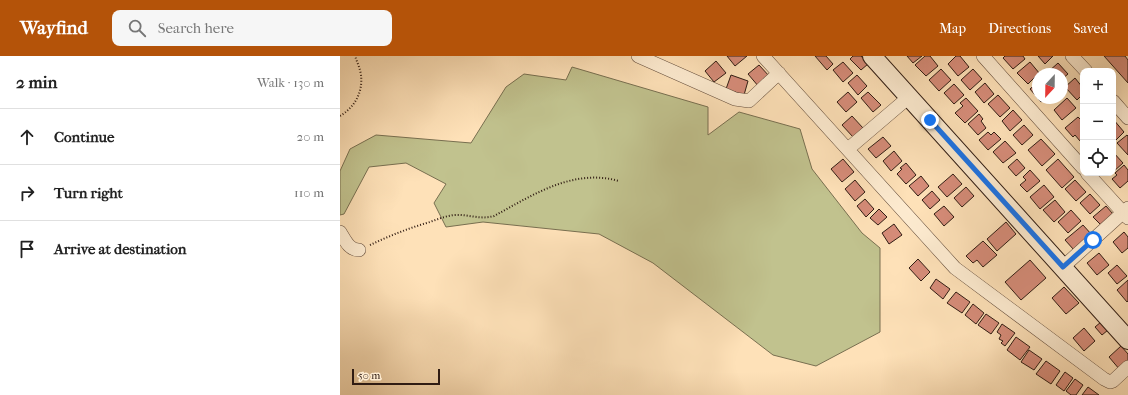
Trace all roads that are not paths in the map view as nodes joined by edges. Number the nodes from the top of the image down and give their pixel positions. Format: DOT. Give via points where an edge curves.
graph roads {
  1 [pos="763,56"];
  2 [pos="872,56"];
  3 [pos="983,56"];
  4 [pos="1072,56"];
  5 [pos="644,57"];
  6 [pos="1083,68"];
  7 [pos="779,73"];
  8 [pos="909,97"];
  9 [pos="1116,104"];
  10 [pos="1128,118"];
  11 [pos="848,149"];
  12 [pos="1080,165"];
  13 [pos="1090,176"];
  14 [pos="1126,213"];
  15 [pos="340,232"];
  16 [pos="360,250"];
  17 [pos="1063,267"];
  18 [pos="1128,340"];
  19 [pos="1128,367"];
  1 -- 7 [label="street"];
  2 -- 8 [label="street"];
  3 -- 12 [label="street"];
  4 -- 6 [label="street"];
  5 -- 7 [label="street" via="735,99 749,101"];
  7 -- 11 [label="street"];
  8 -- 11 [label="street"];
  8 -- 17 [label="street"];
  9 -- 10 [label="street"];
  11 -- 19 [label="street" via="954,268 1104,379 1113,381"];
  13 -- 14 [label="street"];
  14 -- 17 [label="street"];
  15 -- 16 [label="street" via="350,247"];
  17 -- 18 [label="street"];
}
